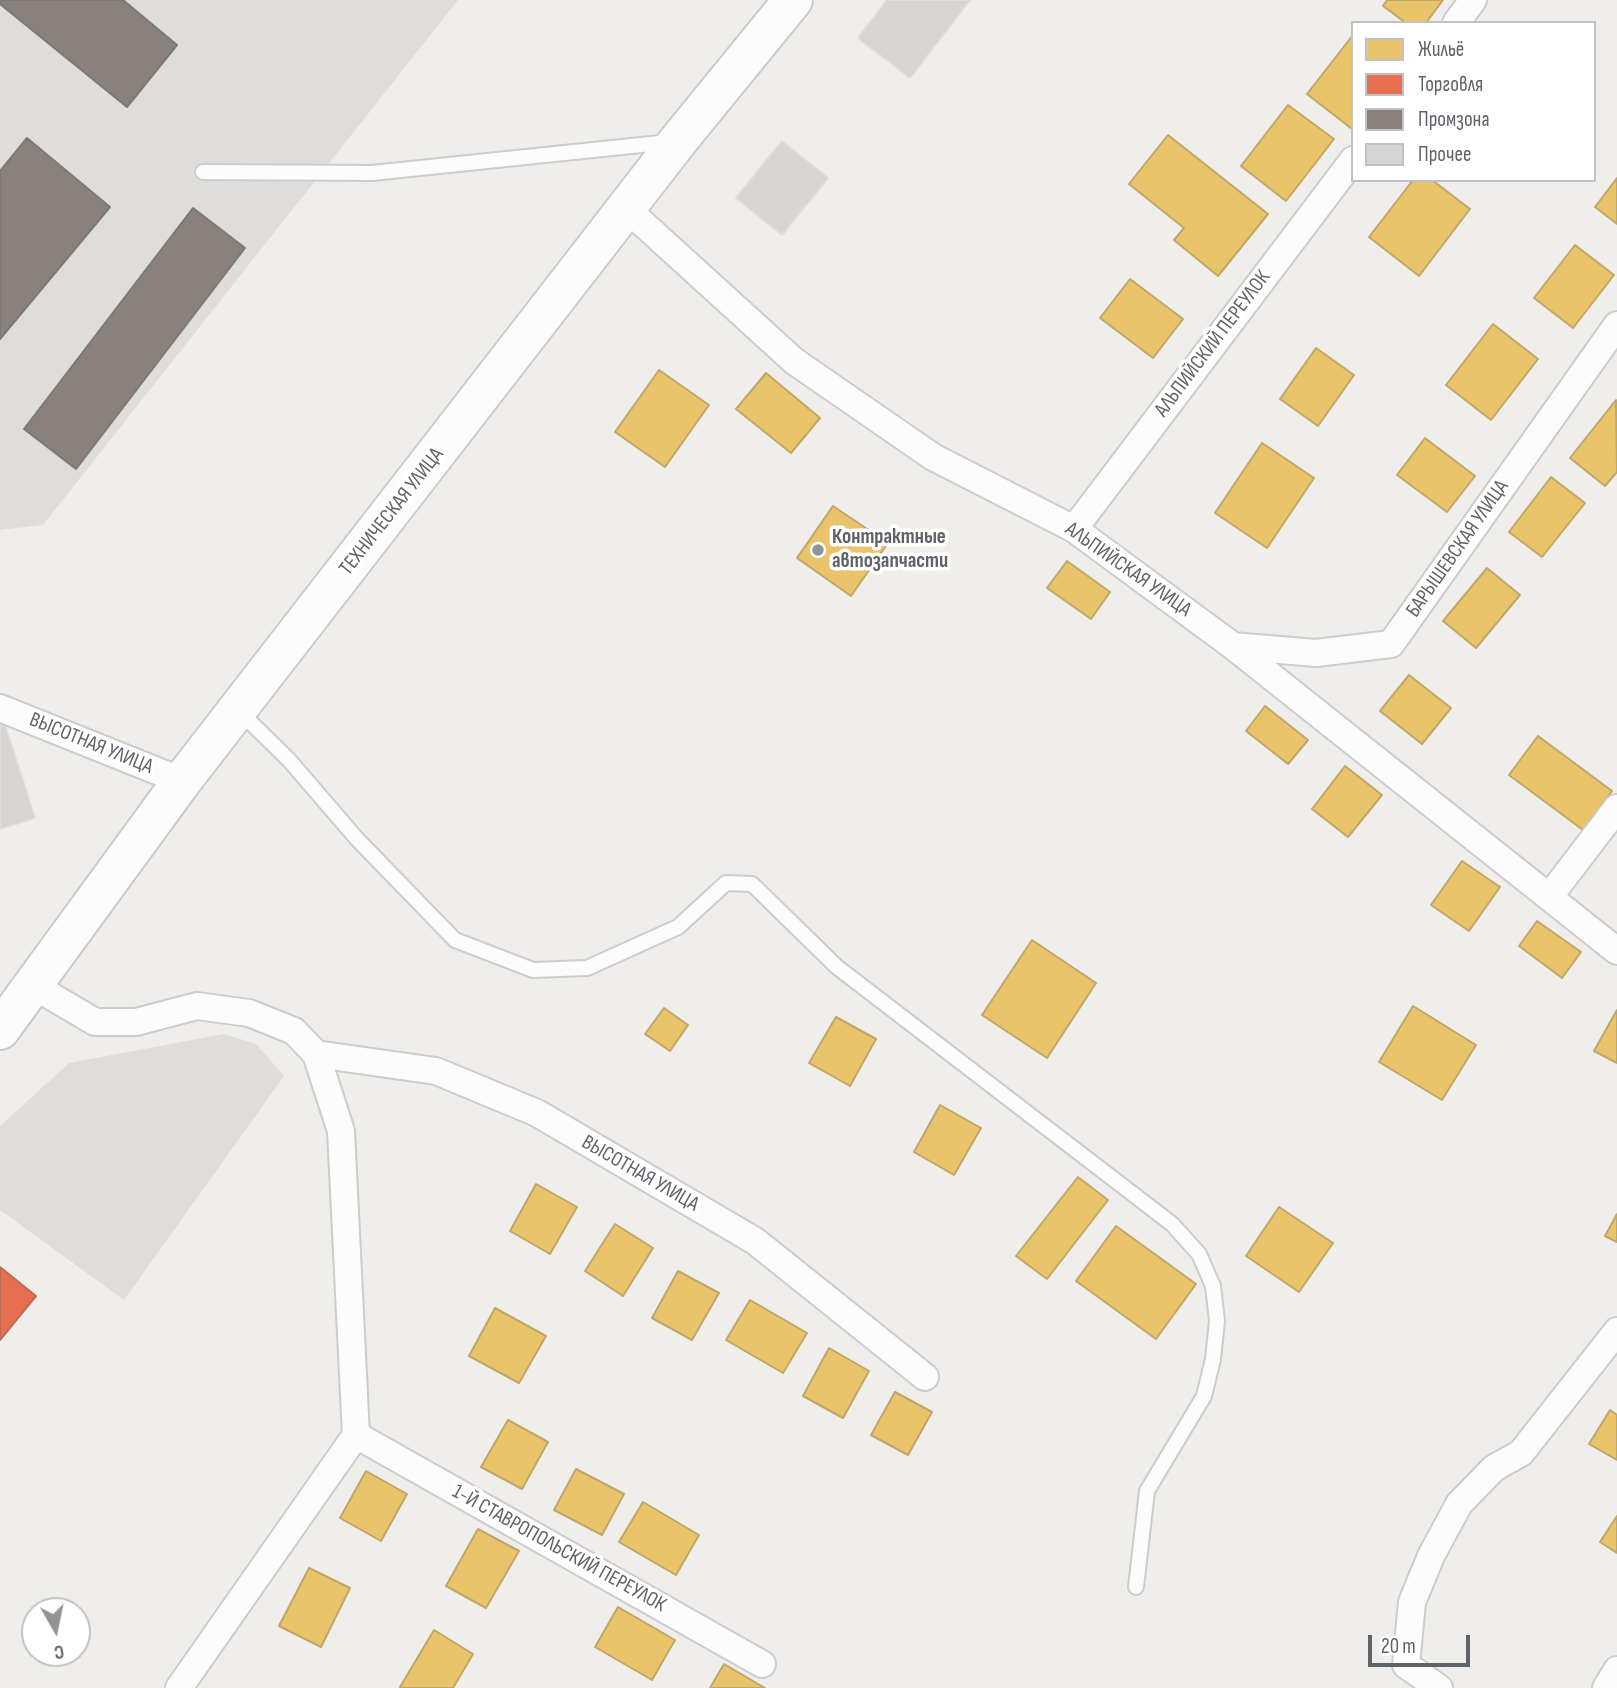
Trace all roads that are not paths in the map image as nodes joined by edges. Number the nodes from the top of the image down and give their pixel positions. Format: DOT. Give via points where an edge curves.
graph roads {
  1 [pos="793,0"];
  2 [pos="1473,0"];
  3 [pos="1457,21"];
  4 [pos="678,141"];
  5 [pos="1351,163"];
  6 [pos="203,172"];
  7 [pos="627,209"];
  8 [pos="1617,325"];
  9 [pos="1074,529"];
  10 [pos="1233,646"];
  11 [pos="0,708"];
  12 [pos="238,710"];
  13 [pos="182,781"];
  14 [pos="1617,808"];
  15 [pos="1549,897"];
  16 [pos="1617,951"];
  17 [pos="34,986"];
  18 [pos="0,1030"];
  19 [pos="316,1054"];
  20 [pos="1617,1331"];
  21 [pos="925,1377"];
  22 [pos="356,1434"];
  23 [pos="1136,1587"];
  24 [pos="762,1664"];
  25 [pos="1617,1671"];
  26 [pos="179,1688"];
  27 [pos="1439,1688"];
  28 [pos="1606,1688"];
  1 -- 4 [label="street, ТЕХНИЧЕСКАЯ УЛИЦА"];
  2 -- 3 [label="street"];
  4 -- 6 [label="lane" via="372,173"];
  4 -- 7 [label="street, ТЕХНИЧЕСКАЯ УЛИЦА"];
  5 -- 9 [label="street, АЛЬПИЙСКИЙ ПЕРЕУЛОК"];
  7 -- 9 [label="street, АЛЬПИЙСКАЯ УЛИЦА" via="794,361 933,457"];
  7 -- 12 [label="street, ТЕХНИЧЕСКАЯ УЛИЦА"];
  8 -- 10 [label="street, БАРЫШЕВСКАЯ УЛИЦА" via="1391,644 1316,653"];
  9 -- 10 [label="street, АЛЬПИЙСКАЯ УЛИЦА"];
  10 -- 15 [label="street, АЛЬПИЙСКАЯ УЛИЦА"];
  11 -- 13 [label="street, ВЫСОТНАЯ УЛИЦА"];
  12 -- 13 [label="street, ТЕХНИЧЕСКАЯ УЛИЦА"];
  12 -- 23 [label="lane" via="454,940 533,970 587,968 678,927 726,883 752,884 838,967 1172,1224 1199,1254 1213,1286 1217,1321 1204,1396 1147,1491"];
  13 -- 17 [label="street, ТЕХНИЧЕСКАЯ УЛИЦА"];
  14 -- 15 [label="street"];
  15 -- 16 [label="street, АЛЬПИЙСКАЯ УЛИЦА"];
  17 -- 18 [label="street, ТЕХНИЧЕСКАЯ УЛИЦА"];
  17 -- 19 [label="street" via="95,1022 136,1022 197,1006 249,1013 293,1031"];
  19 -- 21 [label="street, ВЫСОТНАЯ УЛИЦА" via="436,1071 537,1113 755,1241"];
  19 -- 22 [label="street" via="341,1131"];
  20 -- 27 [label="street" via="1521,1453 1494,1468 1459,1504 1432,1556 1412,1602 1406,1665"];
  22 -- 24 [label="street, 1-Й СТАВРОПОЛЬСКИЙ ПЕРЕУЛОК"];
  22 -- 26 [label="street"];
  25 -- 28 [label="street"];
}
